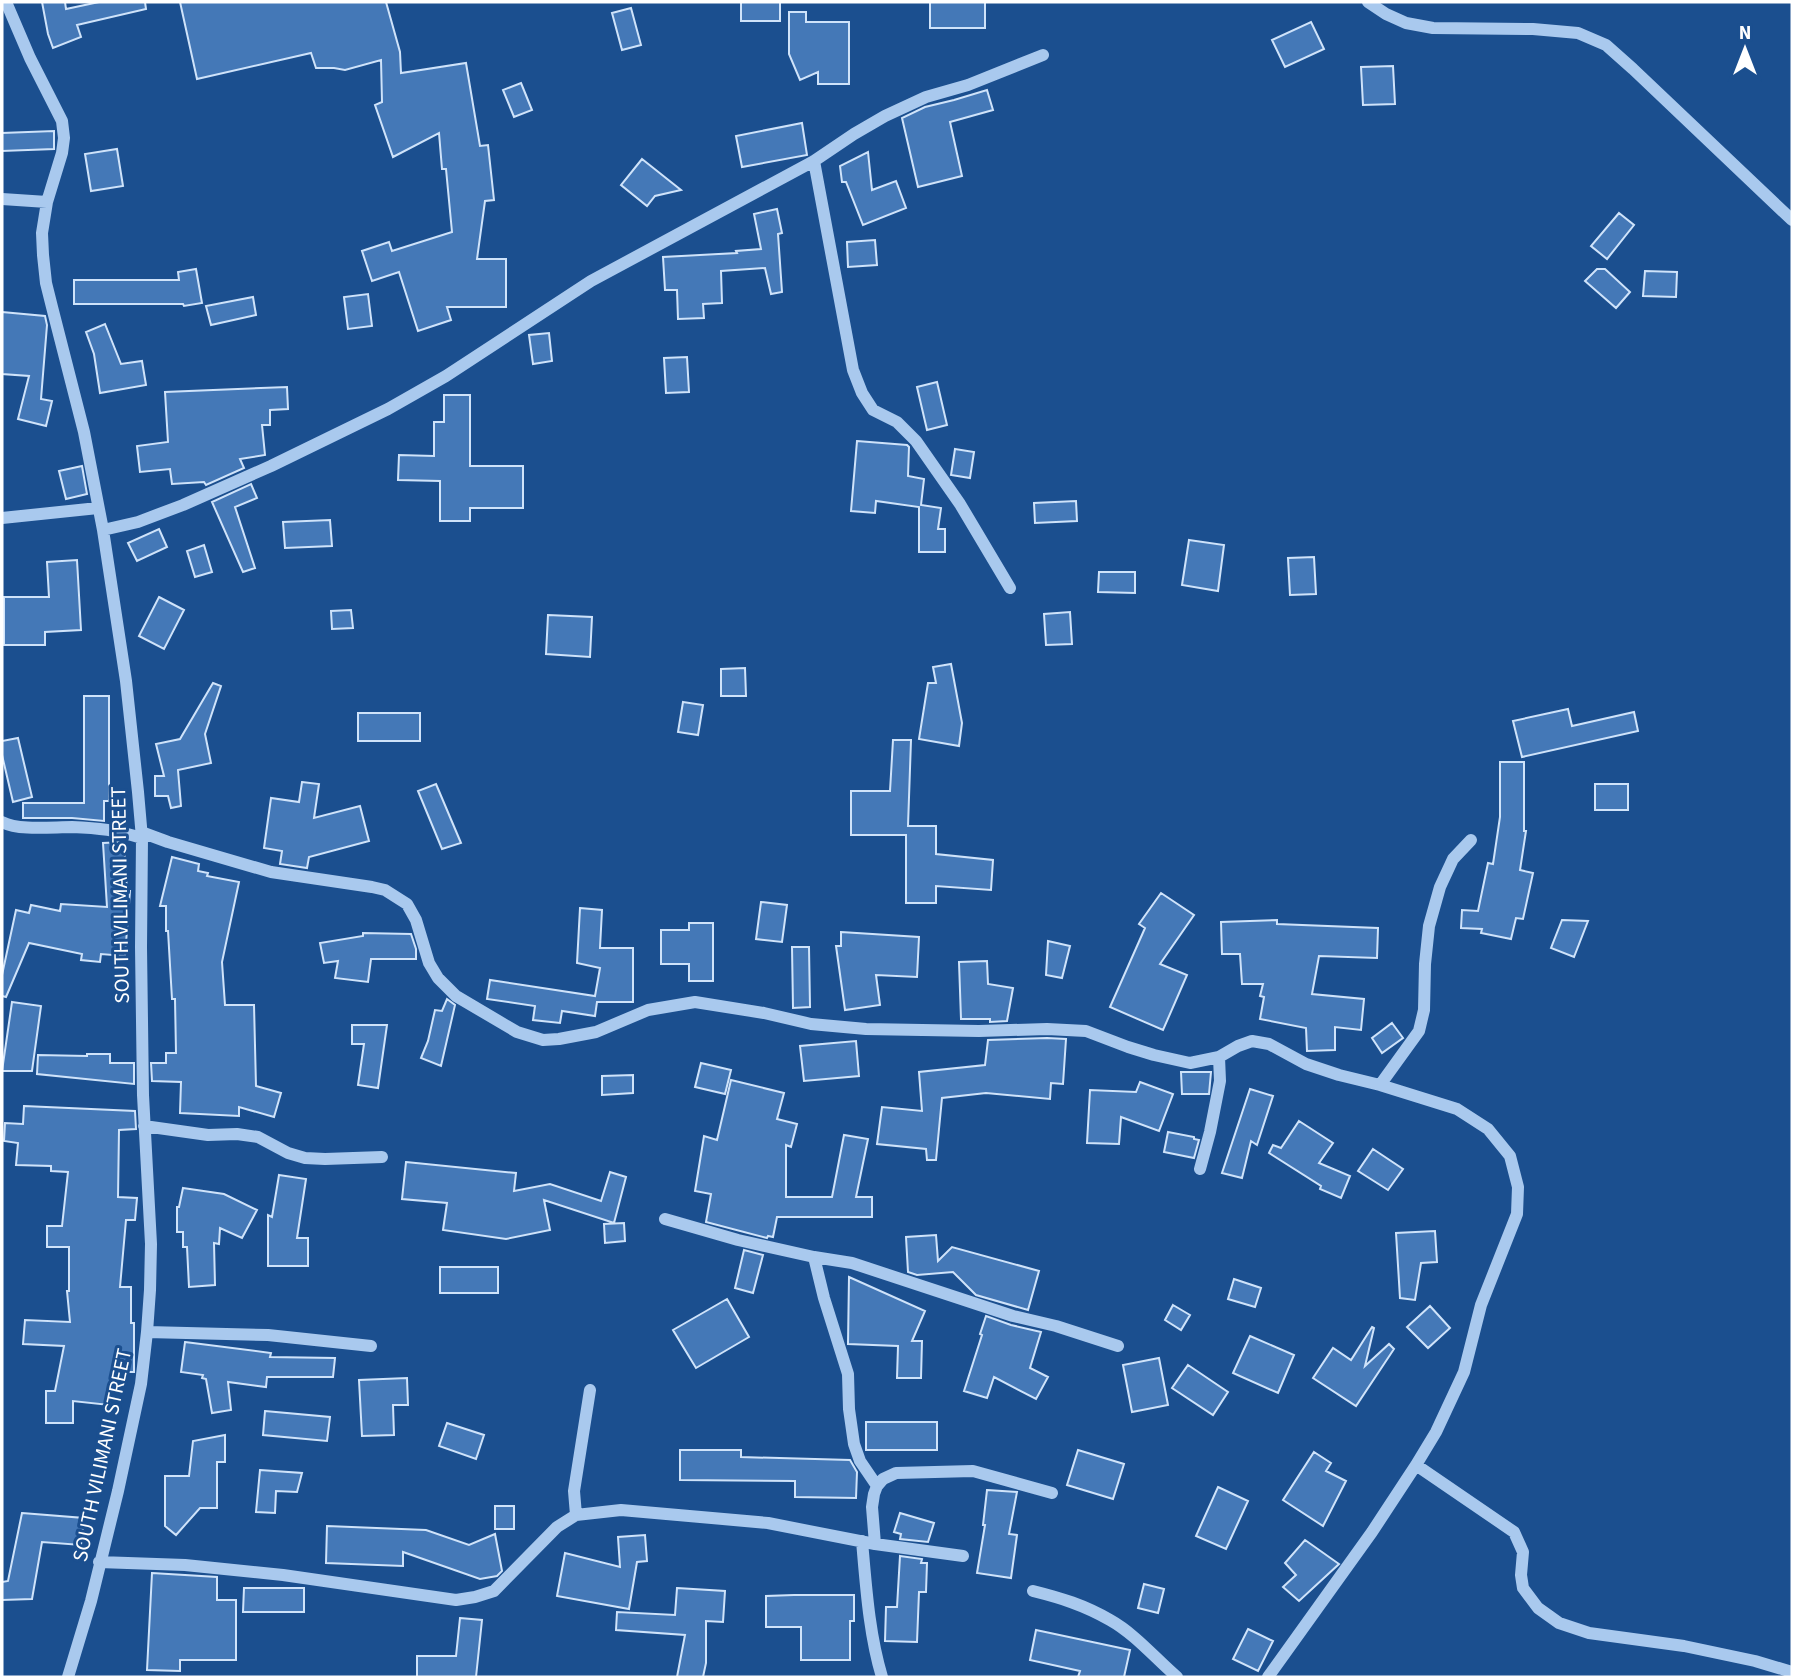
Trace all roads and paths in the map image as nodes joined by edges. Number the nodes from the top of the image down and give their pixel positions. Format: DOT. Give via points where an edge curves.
graph roads {
  1 [pos="6,2"];
  2 [pos="1368,2"];
  3 [pos="1043,55"];
  4 [pos="814,161"];
  5 [pos="2,200"];
  6 [pos="47,202"];
  7 [pos="1792,220"];
  8 [pos="98,508"];
  9 [pos="2,518"];
  10 [pos="103,530"];
  11 [pos="1010,588"];
  12 [pos="2,822"];
  13 [pos="142,835"];
  14 [pos="1471,840"];
  15 [pos="1219,1057"];
  16 [pos="1380,1085"];
  17 [pos="144,1126"];
  18 [pos="382,1157"];
  19 [pos="1200,1169"];
  20 [pos="665,1219"];
  21 [pos="814,1257"];
  22 [pos="147,1332"];
  23 [pos="371,1346"];
  24 [pos="1118,1346"];
  25 [pos="590,1390"];
  26 [pos="1416,1465"];
  27 [pos="877,1486"];
  28 [pos="1052,1493"];
  29 [pos="576,1516"];
  30 [pos="869,1542"];
  31 [pos="963,1556"];
  32 [pos="100,1562"];
  33 [pos="1033,1591"];
  34 [pos="1792,1672"];
  35 [pos="68,1677"];
  36 [pos="882,1677"];
  37 [pos="1177,1677"];
  38 [pos="1268,1677"];
  1 -- 6 [label="street, SOUTH VILIMANI STREET" via="62,121 62,153"];
  2 -- 7 [label="street" via="1406,23 1433,28 1578,33 1606,45"];
  3 -- 4 [label="street" via="926,97 874,122"];
  4 -- 10 [label="street" via="591,281 388,409 183,505"];
  4 -- 11 [label="street" via="853,370 862,393 873,410 897,422 916,441 960,503"];
  5 -- 6 [label="street"];
  6 -- 8 [label="street, SOUTH VILIMANI STREET" via="42,233 46,283"];
  8 -- 9 [label="street"];
  8 -- 10 [label="street, SOUTH VILIMANI STREET"];
  10 -- 13 [label="street, SOUTH VILIMANI STREET" via="126,681"];
  12 -- 13 [label="street"];
  13 -- 15 [label="street" via="271,872 372,887 397,897 416,920 429,963 456,996 517,1032 543,1040 596,1032 648,1010 695,1002 811,1024 866,1029 1086,1031 1190,1063"];
  13 -- 17 [label="street, SOUTH VILIMANI STREET"];
  14 -- 16 [label="street" via="1453,859 1429,926 1419,1031"];
  15 -- 16 [label="street" via="1252,1041 1269,1044 1306,1064"];
  15 -- 19 [label="street" via="1220,1081"];
  16 -- 26 [label="street" via="1457,1109 1488,1129 1510,1156 1518,1187 1517,1214 1481,1305 1464,1371"];
  17 -- 18 [label="street" via="258,1137 305,1158"];
  17 -- 22 [label="street, SOUTH VILIMANI STREET" via="150,1244"];
  20 -- 21 [label="street"];
  21 -- 24 [label="street" via="852,1263"];
  21 -- 27 [label="street" via="848,1374 854,1444"];
  22 -- 23 [label="street" via="268,1335"];
  22 -- 32 [label="street, SOUTH VILIMANI STREET" via="141,1384"];
  25 -- 29 [label="street" via="574,1491"];
  26 -- 34 [label="street" via="1514,1532 1523,1552 1523,1588 1538,1608 1559,1623 1589,1633 1684,1646"];
  26 -- 38 [label="street"];
  27 -- 28 [label="street" via="896,1473 973,1471"];
  27 -- 30 [label="street"];
  29 -- 30 [label="street" via="621,1510 768,1523"];
  29 -- 32 [label="street" via="557,1527 494,1591 456,1600 283,1575"];
  30 -- 31 [label="street"];
  30 -- 36 [label="street" via="869,1612"];
  32 -- 35 [label="street, SOUTH VILIMANI STREET"];
  33 -- 37 [label="street" via="1071,1600 1112,1620"];
}
